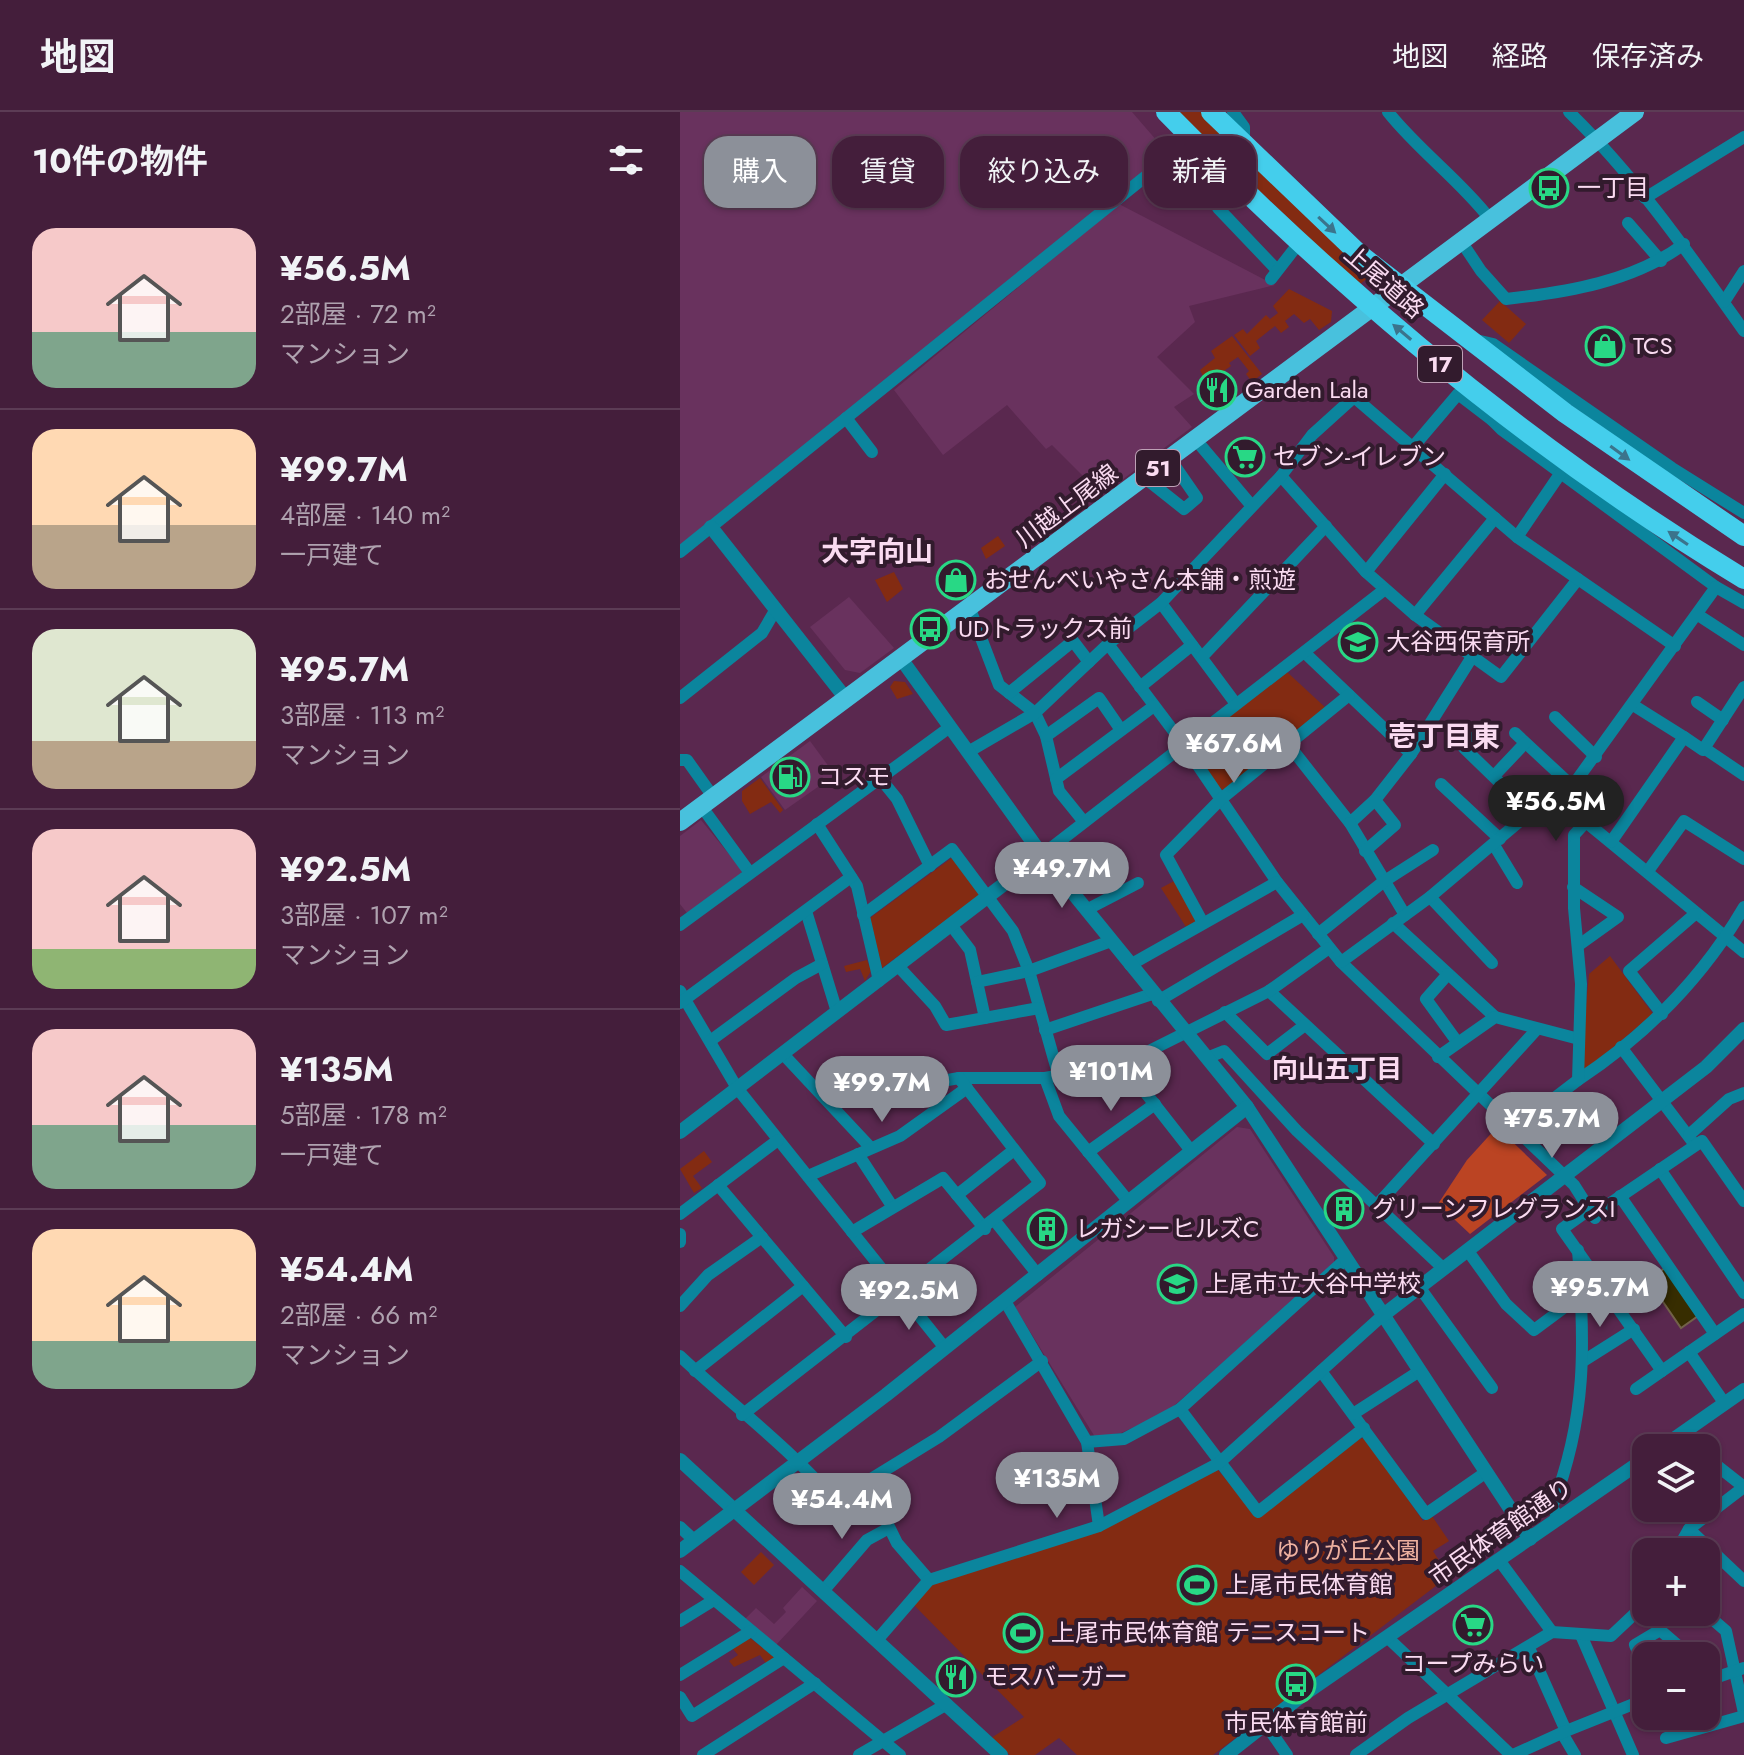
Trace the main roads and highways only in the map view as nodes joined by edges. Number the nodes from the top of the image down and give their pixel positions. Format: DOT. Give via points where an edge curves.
graph roads {
  1 [pos="1166,112"];
  2 [pos="1211,112"];
  3 [pos="1635,112"];
  4 [pos="1402,284"];
  5 [pos="1373,307"];
  6 [pos="1744,536"];
  7 [pos="1744,579"];
  8 [pos="680,822"];
  1 -- 5 [label="highway, 上尾道路 / 17" via="1299,243"];
  2 -- 4 [label="highway, 上尾道路 / 17, one-way" via="1359,254"];
  3 -- 4 [label="main road, 川越上尾線 / 51"];
  4 -- 5 [label="main road, 川越上尾線 / 51"];
  4 -- 6 [label="highway, 上尾道路 / 17, one-way" via="1635,463"];
  7 -- 5 [label="highway, 上尾道路 / 17, one-way" via="1490,411"];
  5 -- 8 [label="main road, 川越上尾線 / 51"];
}
